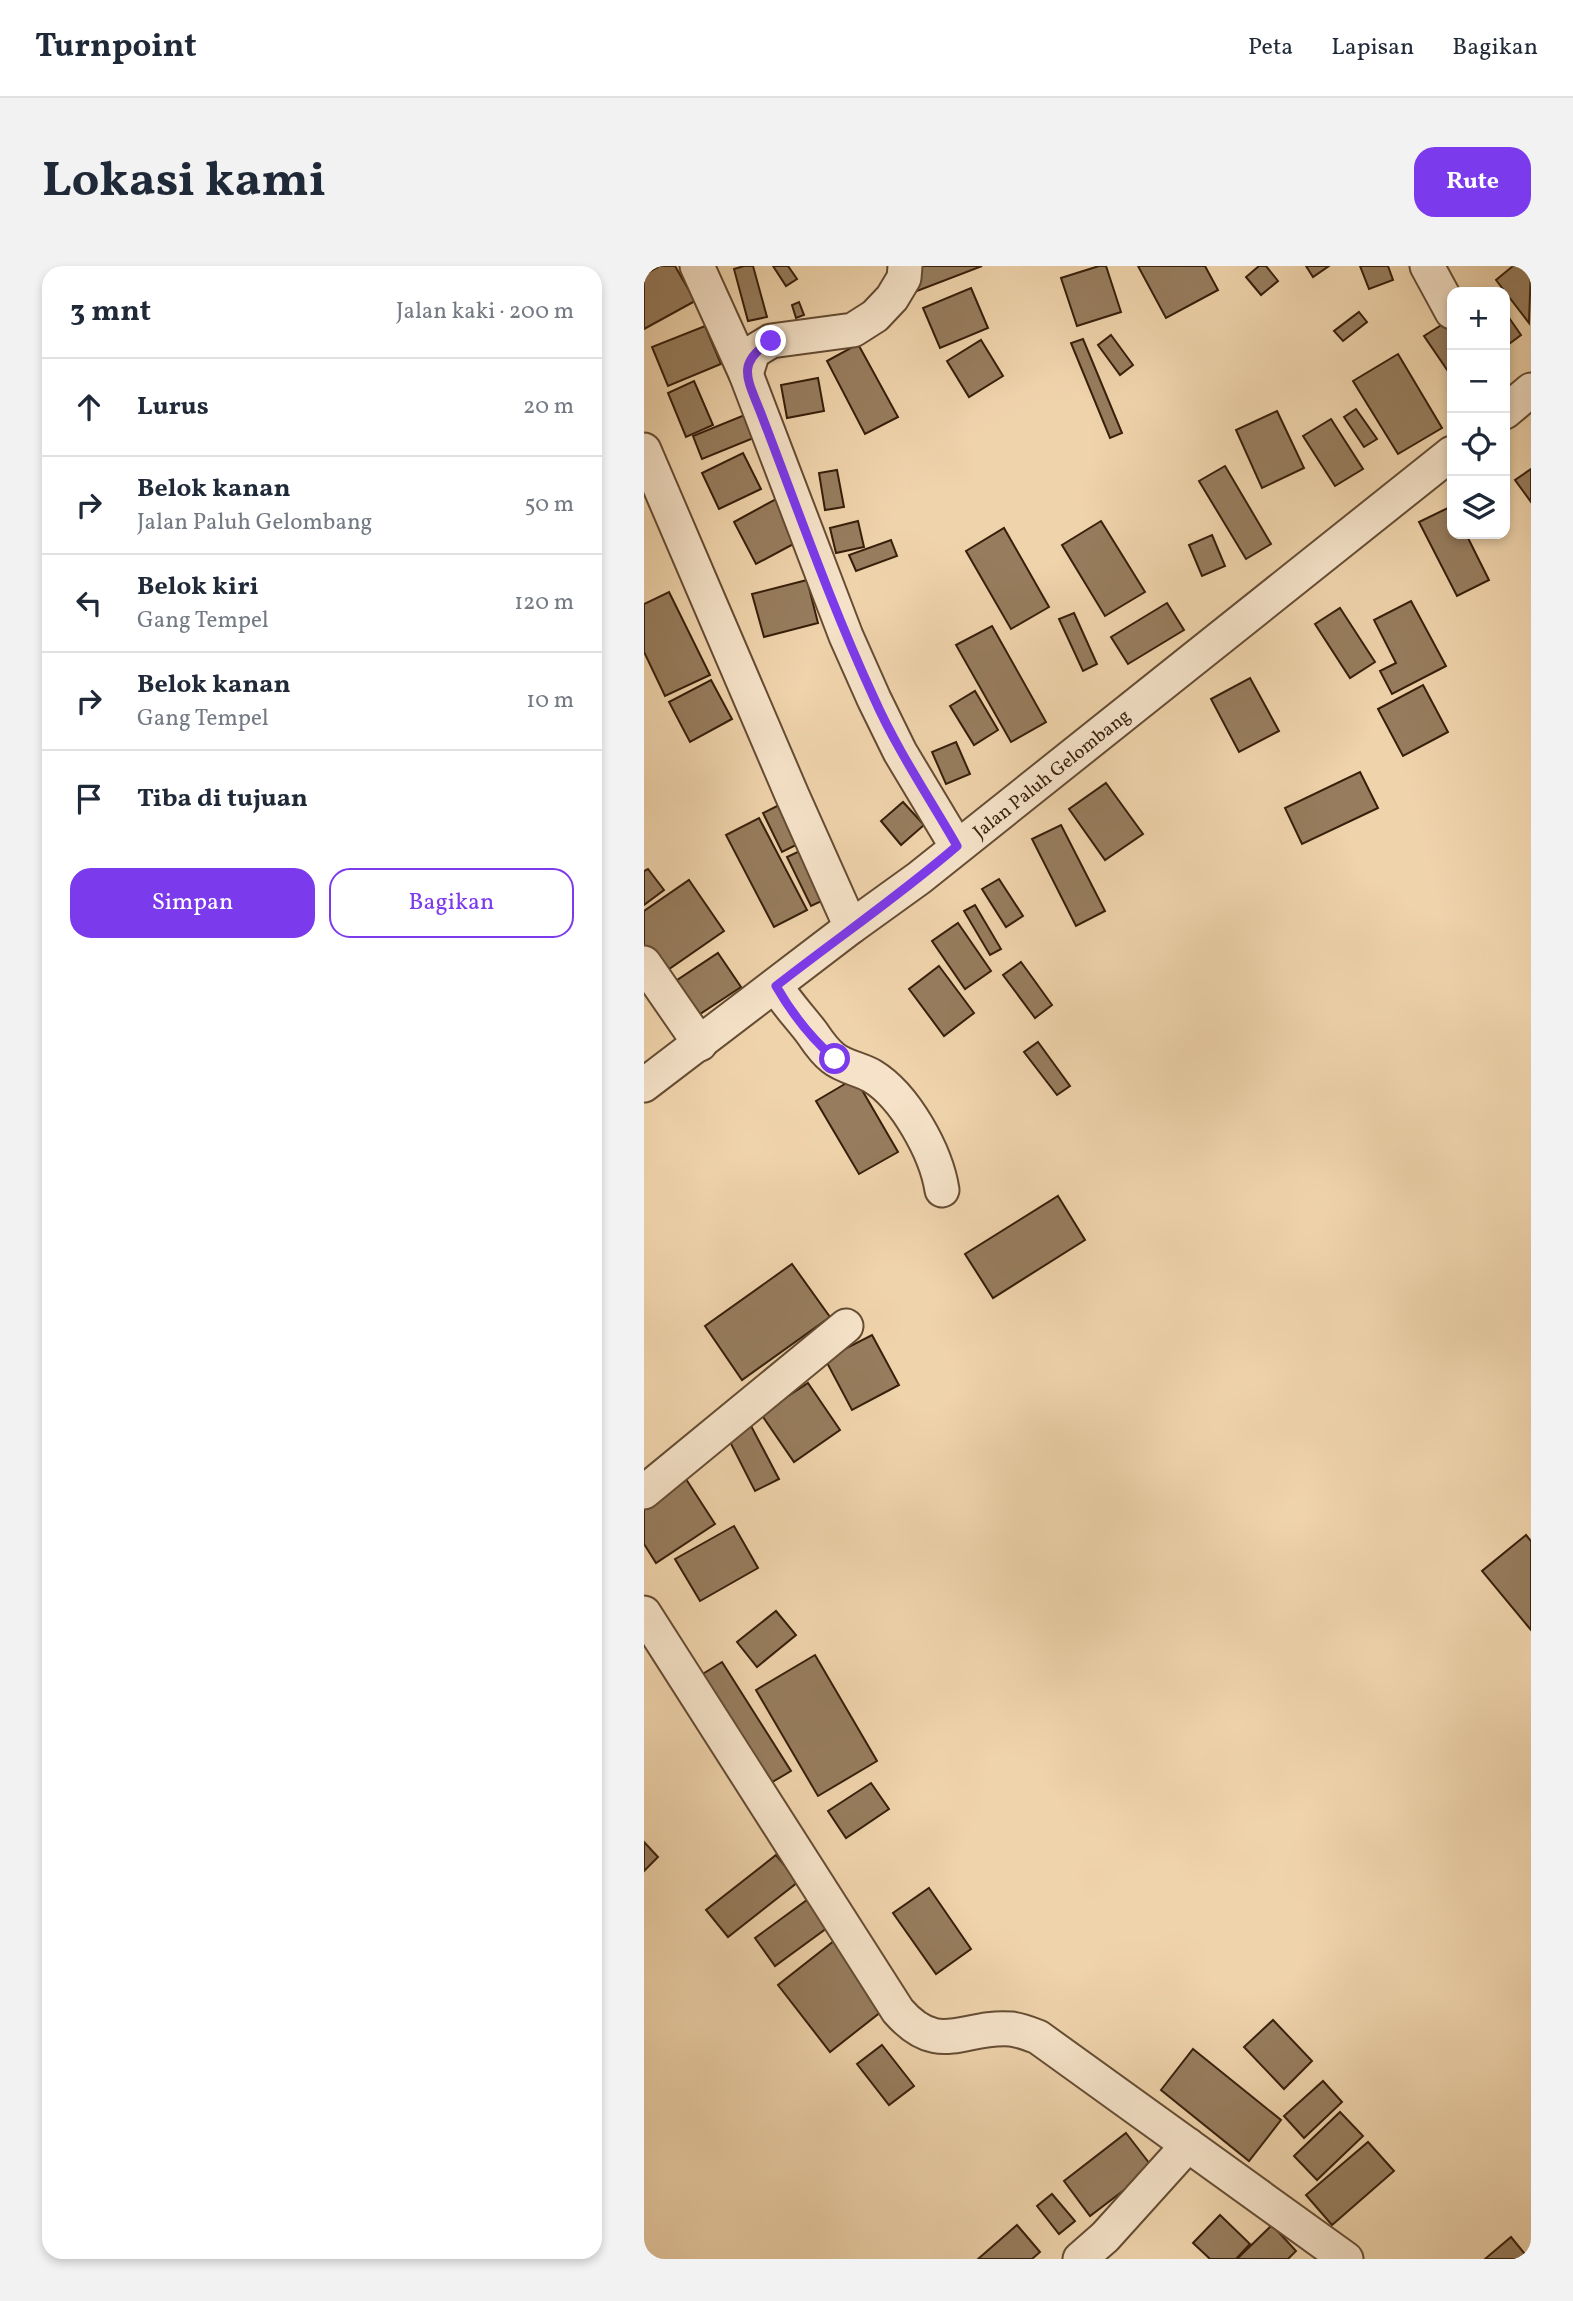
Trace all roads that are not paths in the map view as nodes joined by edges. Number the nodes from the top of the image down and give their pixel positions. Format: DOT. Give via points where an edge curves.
graph roads {
  1 [pos="696,266"];
  2 [pos="905,266"];
  3 [pos="1427,266"];
  4 [pos="1447,303"];
  5 [pos="746,374"];
  6 [pos="644,450"];
  7 [pos="1447,457"];
  8 [pos="957,846"];
  9 [pos="851,927"];
  10 [pos="644,963"];
  11 [pos="776,986"];
  12 [pos="700,1044"];
  13 [pos="644,1085"];
  14 [pos="942,1190"];
  15 [pos="846,1326"];
  16 [pos="644,1492"];
  17 [pos="644,1612"];
  18 [pos="1188,2145"];
  19 [pos="1080,2259"];
  20 [pos="1346,2259"];
  1 -- 5 [label="street"];
  2 -- 5 [label="street" via="904,278 876,316 853,330 771,341 753,352"];
  3 -- 4 [label="street"];
  5 -- 8 [label="street" via="874,699"];
  6 -- 9 [label="street"];
  7 -- 8 [label="street, Jalan Paluh Gelombang"];
  8 -- 9 [label="street, Jalan Paluh Gelombang"];
  9 -- 11 [label="street, Jalan Paluh Gelombang"];
  10 -- 12 [label="street"];
  11 -- 12 [label="street, Jalan Paluh Gelombang"];
  11 -- 14 [label="street" via="820,1046 835,1059 871,1075 901,1102 931,1154"];
  12 -- 13 [label="street, Jalan Paluh Gelombang"];
  15 -- 16 [label="street"];
  17 -- 18 [label="street" via="908,2022 919,2031 941,2037 1014,2029 1038,2037"];
  18 -- 19 [label="street"];
  18 -- 20 [label="street"];
}
